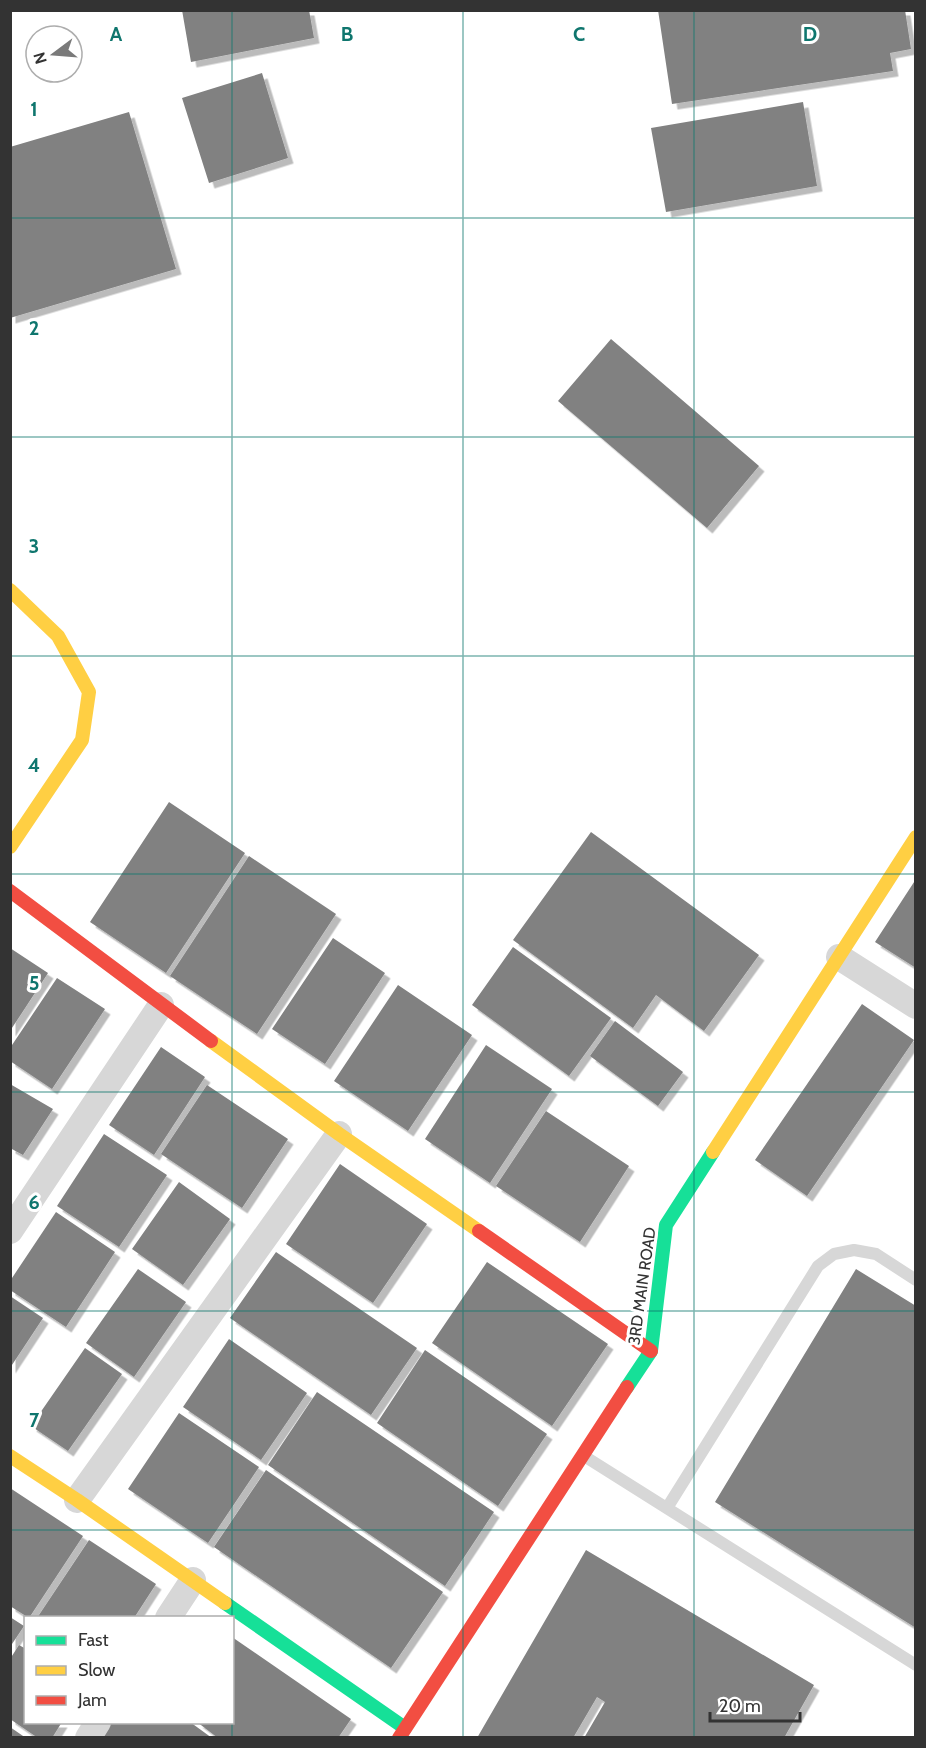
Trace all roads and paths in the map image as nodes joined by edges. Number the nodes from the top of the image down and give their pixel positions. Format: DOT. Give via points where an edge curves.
graph roads {
  1 [pos="10,590"];
  2 [pos="915,837"];
  3 [pos="10,847"];
  4 [pos="10,891"];
  5 [pos="838,957"];
  6 [pos="161,1005"];
  7 [pos="915,1006"];
  8 [pos="339,1134"];
  9 [pos="10,1231"];
  10 [pos="915,1280"];
  11 [pos="651,1351"];
  12 [pos="583,1455"];
  13 [pos="10,1456"];
  14 [pos="77,1500"];
  15 [pos="667,1508"];
  16 [pos="193,1580"];
  17 [pos="169,1616"];
  18 [pos="915,1665"];
  19 [pos="97,1724"];
  20 [pos="402,1733"];
  21 [pos="88,1737"];
  1 -- 3 [label="street" via="58,636 90,692 82,740"];
  2 -- 5 [label="street, 3RD MAIN ROAD"];
  4 -- 6 [label="street"];
  5 -- 7 [label="street"];
  5 -- 11 [label="street, 3RD MAIN ROAD" via="666,1225"];
  6 -- 8 [label="street"];
  6 -- 9 [label="street"];
  8 -- 11 [label="street"];
  8 -- 14 [label="street"];
  10 -- 15 [label="lane" via="876,1254 855,1250 834,1254 818,1266"];
  11 -- 12 [label="street, 3RD MAIN ROAD"];
  12 -- 15 [label="lane"];
  12 -- 20 [label="street, 3RD MAIN ROAD"];
  13 -- 14 [label="street"];
  14 -- 16 [label="street"];
  15 -- 18 [label="lane"];
  16 -- 17 [label="street"];
  16 -- 20 [label="street"];
  19 -- 21 [label="street"];
}
